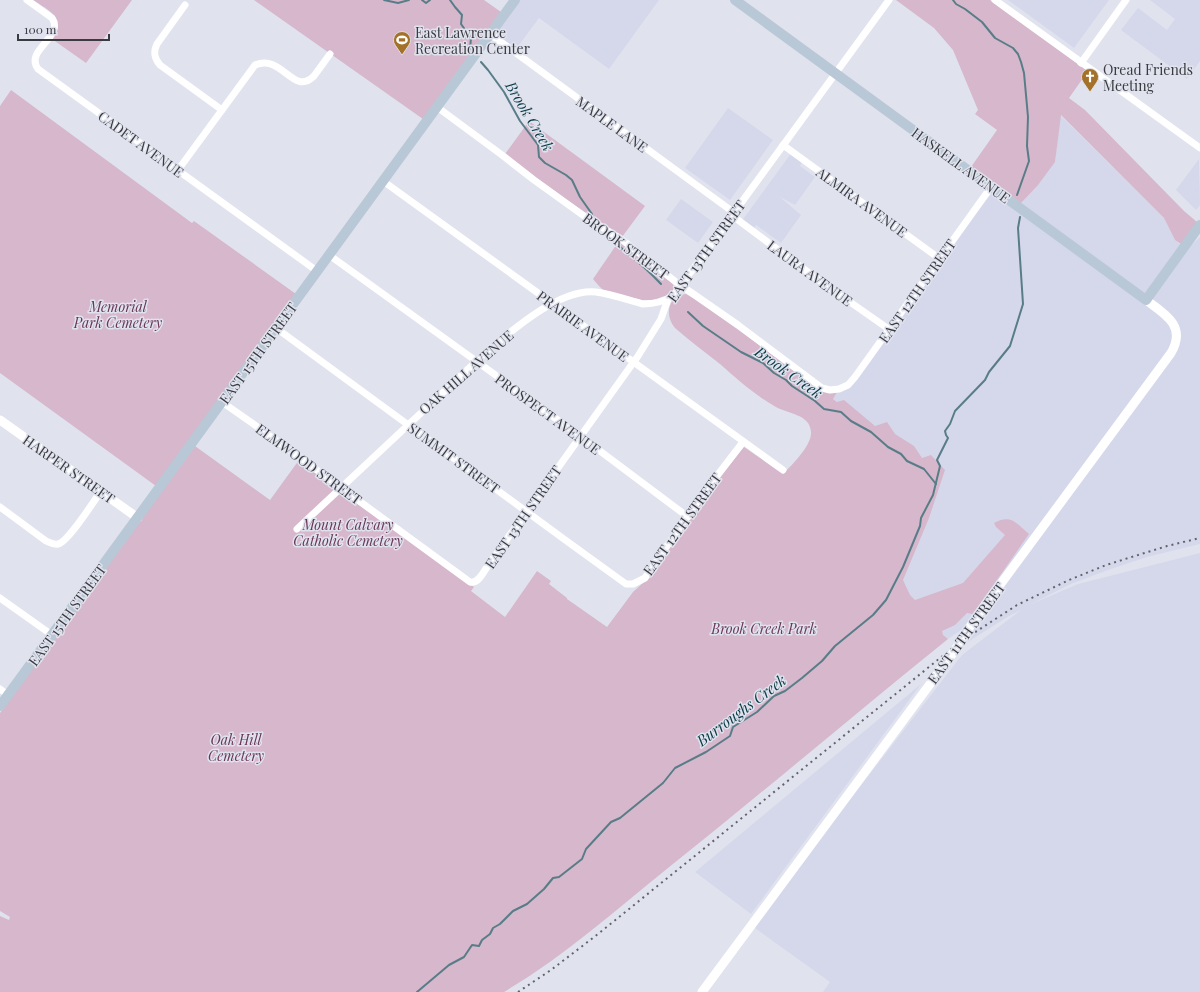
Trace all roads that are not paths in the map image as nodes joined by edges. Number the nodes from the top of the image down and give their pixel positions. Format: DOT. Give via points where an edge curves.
graph roads {
  1 [pos="27,0"];
  2 [pos="515,0"];
  3 [pos="735,0"];
  4 [pos="889,0"];
  5 [pos="995,0"];
  6 [pos="1126,0"];
  7 [pos="185,5"];
  8 [pos="490,34"];
  9 [pos="330,54"];
  10 [pos="1081,63"];
  11 [pos="836,74"];
  12 [pos="437,107"];
  13 [pos="222,110"];
  14 [pos="783,145"];
  15 [pos="1200,148"];
  16 [pos="178,170"];
  17 [pos="383,181"];
  18 [pos="991,187"];
  19 [pos="733,214"];
  20 [pos="1200,225"];
  21 [pos="329,255"];
  22 [pos="940,259"];
  23 [pos="317,271"];
  24 [pos="681,286"];
  25 [pos="668,299"];
  26 [pos="1146,300"];
  27 [pos="553,304"];
  28 [pos="276,328"];
  29 [pos="890,330"];
  30 [pos="1176,338"];
  31 [pos="476,362"];
  32 [pos="634,362"];
  33 [pos="839,389"];
  34 [pos="222,402"];
  35 [pos="0,420"];
  36 [pos="408,424"];
  37 [pos="580,436"];
  38 [pos="743,442"];
  39 [pos="783,470"];
  40 [pos="341,488"];
  41 [pos="101,492"];
  42 [pos="0,508"];
  43 [pos="527,511"];
  44 [pos="688,517"];
  45 [pos="138,518"];
  46 [pos="297,529"];
  47 [pos="473,583"];
  48 [pos="633,584"];
  49 [pos="0,598"];
  50 [pos="52,635"];
  51 [pos="4,692"];
  52 [pos="0,706"];
  53 [pos="702,992"];
  1 -- 16 [label="street, CADET AVENUE" via="55,22 53,32 34,60 38,69"];
  2 -- 8 [label="main road, EAST 15TH STREET"];
  3 -- 11 [label="main road, HASKELL AVENUE"];
  4 -- 11 [label="street, EAST 13TH STREET"];
  5 -- 10 [label="street"];
  6 -- 10 [label="street"];
  7 -- 13 [label="street" via="154,49 156,61"];
  8 -- 12 [label="main road, EAST 15TH STREET"];
  8 -- 19 [label="street, MAPLE LANE"];
  9 -- 13 [label="street" via="314,76 303,82 295,80 270,63 255,65"];
  10 -- 15 [label="street"];
  11 -- 14 [label="street, EAST 13TH STREET"];
  11 -- 18 [label="main road, HASKELL AVENUE"];
  12 -- 17 [label="main road, EAST 15TH STREET"];
  12 -- 24 [label="street, BROOK STREET" via="584,216 615,235"];
  13 -- 16 [label="street"];
  14 -- 19 [label="street, EAST 13TH STREET"];
  14 -- 22 [label="street, ALMIRA AVENUE"];
  16 -- 23 [label="street, CADET AVENUE"];
  17 -- 21 [label="main road, EAST 15TH STREET"];
  17 -- 27 [label="street, PRAIRIE AVENUE"];
  18 -- 22 [label="street, EAST 12TH STREET"];
  18 -- 26 [label="main road, HASKELL AVENUE"];
  19 -- 24 [label="street, EAST 13TH STREET"];
  19 -- 29 [label="street, LAURA AVENUE"];
  20 -- 26 [label="main road"];
  21 -- 23 [label="main road, EAST 15TH STREET"];
  21 -- 31 [label="street, PROSPECT AVENUE"];
  22 -- 29 [label="street, EAST 12TH STREET"];
  23 -- 28 [label="main road, EAST 15TH STREET"];
  24 -- 25 [label="street, EAST 13TH STREET"];
  24 -- 33 [label="street, BROOK STREET" via="822,388"];
  25 -- 27 [label="street, OAK HILL AVENUE" via="643,304 595,292 585,292"];
  25 -- 32 [label="street, EAST 13TH STREET" via="661,319"];
  26 -- 30 [label="street, HASKELL AVENUE" via="1172,320 1177,332"];
  27 -- 31 [label="street, OAK HILL AVENUE" via="510,333"];
  27 -- 32 [label="street, PRAIRIE AVENUE"];
  28 -- 34 [label="main road, EAST 15TH STREET"];
  28 -- 36 [label="street, SUMMIT STREET"];
  29 -- 33 [label="street, EAST 12TH STREET" via="855,378"];
  30 -- 53 [label="street, EAST 11TH STREET" via="1171,353"];
  31 -- 36 [label="street, OAK HILL AVENUE"];
  31 -- 37 [label="street, PROSPECT AVENUE"];
  32 -- 37 [label="street, EAST 13TH STREET"];
  32 -- 38 [label="street, PRAIRIE AVENUE"];
  34 -- 40 [label="street, ELMWOOD STREET"];
  34 -- 45 [label="main road, EAST 15TH STREET"];
  35 -- 41 [label="street, HARPER STREET"];
  36 -- 40 [label="street, OAK HILL AVENUE"];
  36 -- 43 [label="street, SUMMIT STREET"];
  37 -- 43 [label="street, EAST 13TH STREET"];
  37 -- 44 [label="street, PROSPECT AVENUE"];
  38 -- 39 [label="street, PRAIRIE AVENUE"];
  38 -- 44 [label="street, EAST 12TH STREET"];
  40 -- 46 [label="street, OAK HILL AVENUE"];
  40 -- 47 [label="street, ELMWOOD STREET"];
  41 -- 42 [label="street" via="67,538 57,544 46,541"];
  41 -- 45 [label="street, HARPER STREET"];
  43 -- 47 [label="street, EAST 13TH STREET"];
  43 -- 48 [label="street, SUMMIT STREET" via="626,584"];
  44 -- 48 [label="street, EAST 12TH STREET" via="645,578"];
  45 -- 50 [label="main road, EAST 15TH STREET"];
  49 -- 50 [label="street"];
  50 -- 51 [label="main road, EAST 15TH STREET"];
  51 -- 52 [label="main road, EAST 15TH STREET"];
}
